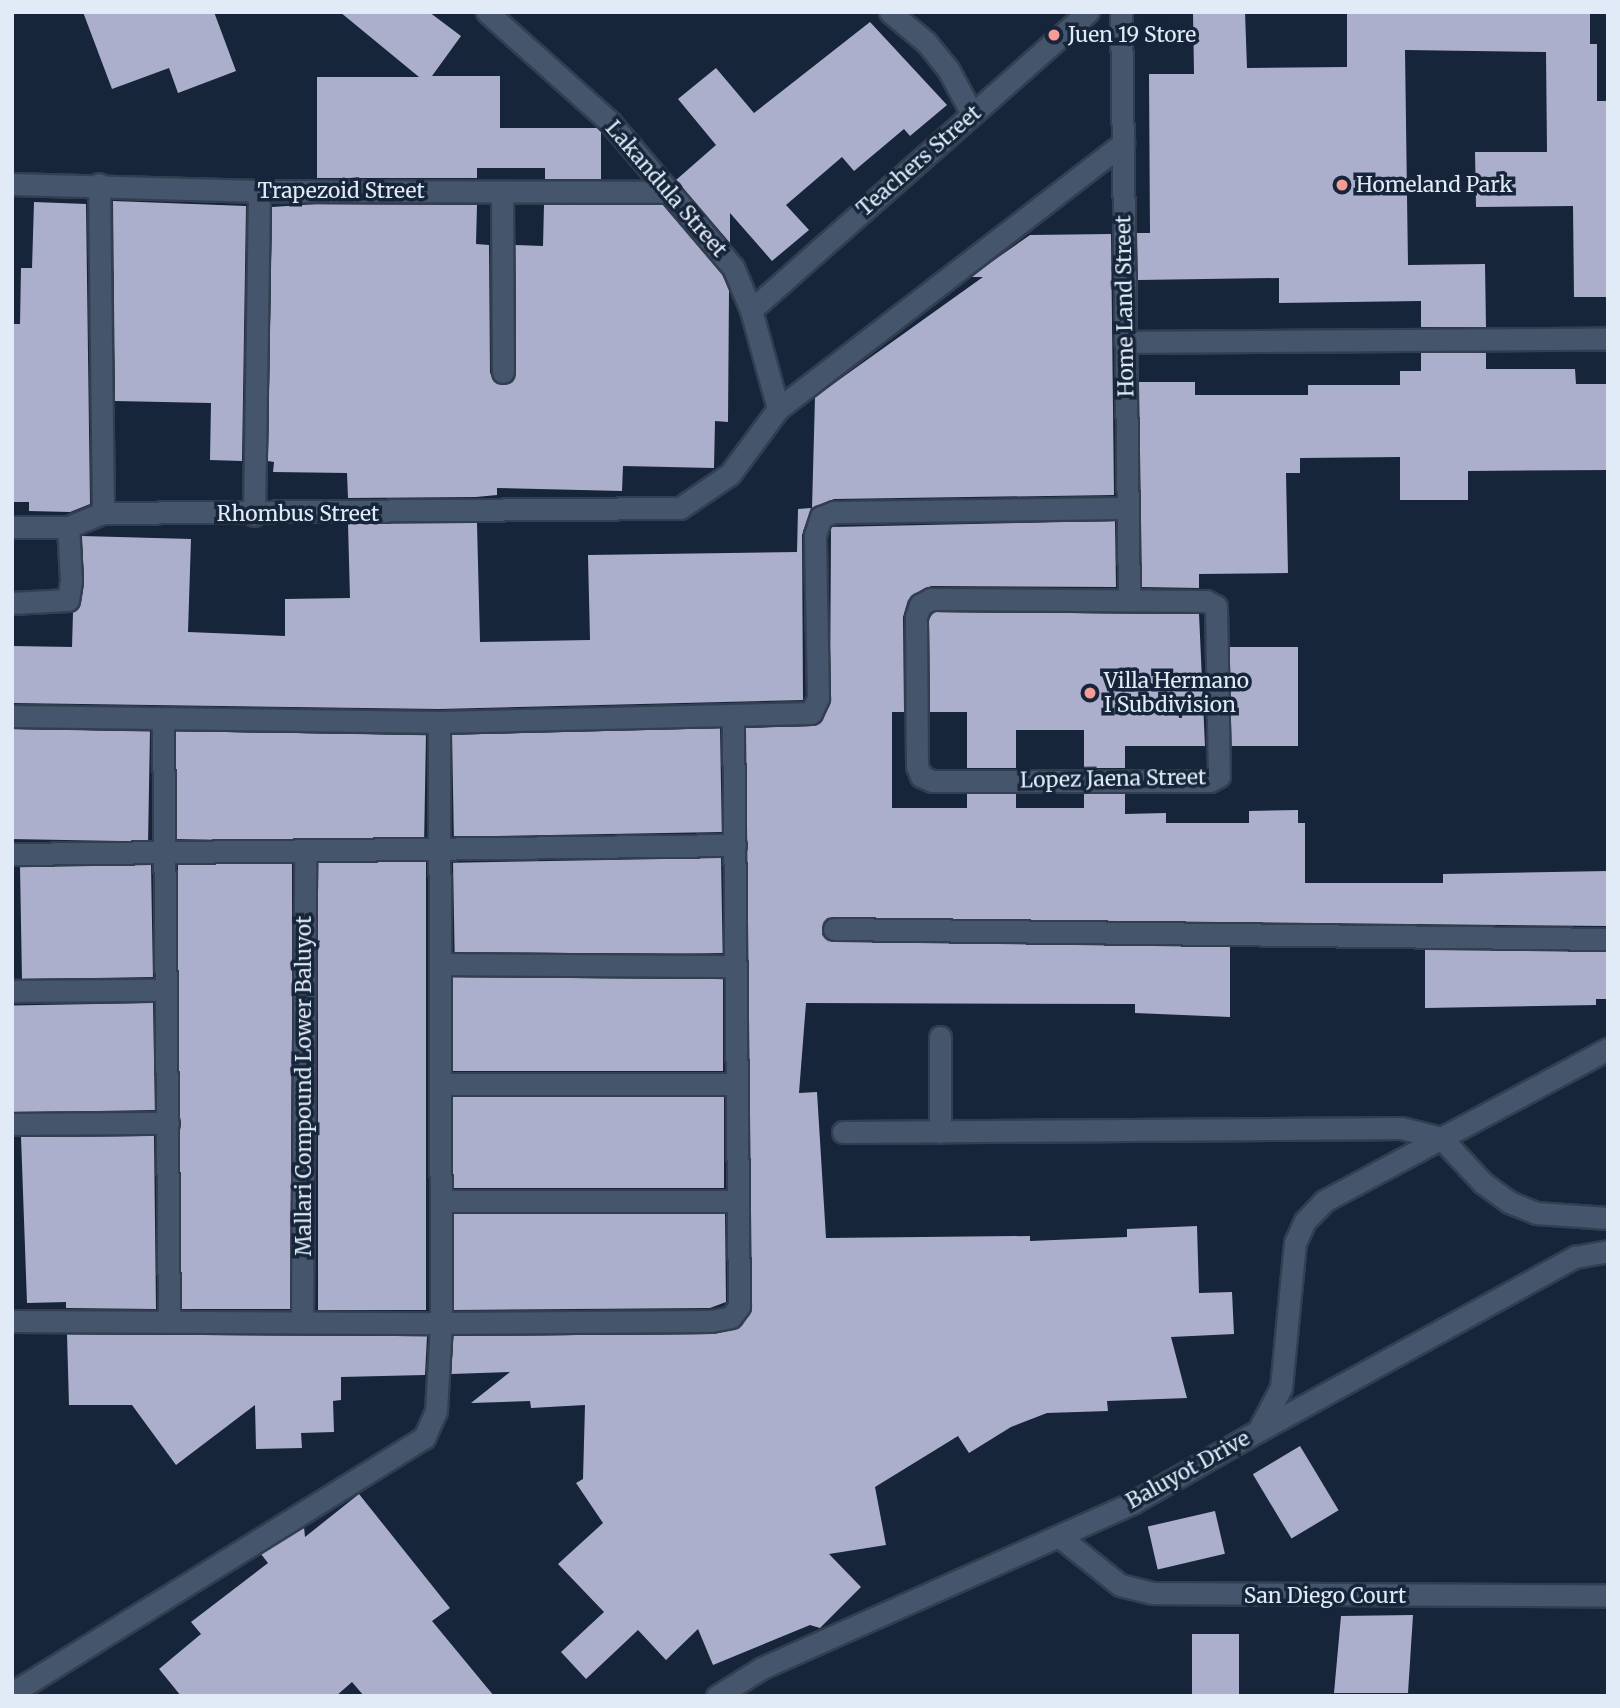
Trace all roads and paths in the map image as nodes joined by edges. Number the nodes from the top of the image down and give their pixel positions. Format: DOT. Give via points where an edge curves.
graph roads {
  1 [pos="487,12"];
  2 [pos="890,12"];
  3 [pos="1088,12"];
  4 [pos="1121,12"];
  5 [pos="972,114"];
  6 [pos="1123,143"];
  7 [pos="12,184"];
  8 [pos="99,184"];
  9 [pos="258,191"];
  10 [pos="502,192"];
  11 [pos="670,192"];
  12 [pos="751,310"];
  13 [pos="1608,339"];
  14 [pos="1125,342"];
  15 [pos="503,372"];
  16 [pos="778,409"];
  17 [pos="1128,508"];
  18 [pos="103,513"];
  19 [pos="254,515"];
  20 [pos="12,527"];
  21 [pos="68,527"];
  22 [pos="1129,600"];
  23 [pos="12,603"];
  24 [pos="733,715"];
  25 [pos="12,716"];
  26 [pos="163,719"];
  27 [pos="439,722"];
  28 [pos="735,845"];
  29 [pos="439,849"];
  30 [pos="304,850"];
  31 [pos="165,852"];
  32 [pos="12,853"];
  33 [pos="834,929"];
  34 [pos="1608,939"];
  35 [pos="440,964"];
  36 [pos="736,966"];
  37 [pos="166,990"];
  38 [pos="12,991"];
  39 [pos="940,1037"];
  40 [pos="1608,1049"];
  41 [pos="440,1084"];
  42 [pos="737,1084"];
  43 [pos="168,1123"];
  44 [pos="12,1124"];
  45 [pos="843,1132"];
  46 [pos="940,1132"];
  47 [pos="1441,1138"];
  48 [pos="441,1201"];
  49 [pos="738,1201"];
  50 [pos="1608,1218"];
  51 [pos="1608,1251"];
  52 [pos="12,1321"];
  53 [pos="169,1322"];
  54 [pos="302,1322"];
  55 [pos="441,1323"];
  56 [pos="1258,1431"];
  57 [pos="1060,1536"];
  58 [pos="1608,1595"];
  59 [pos="13,1694"];
  60 [pos="717,1696"];
  1 -- 11 [label="street, Lakandula Street" via="609,121"];
  2 -- 5 [label="street" via="926,42 948,69"];
  3 -- 5 [label="street, Teachers Street"];
  4 -- 6 [label="street, Home Land Street"];
  5 -- 12 [label="street, Teachers Street"];
  6 -- 14 [label="street, Home Land Street"];
  6 -- 16 [label="street, Rhombus Street"];
  7 -- 8 [label="street, Trapezoid Street"];
  8 -- 9 [label="street, Trapezoid Street"];
  8 -- 18 [label="street"];
  9 -- 10 [label="street, Trapezoid Street"];
  9 -- 19 [label="street"];
  10 -- 11 [label="street, Trapezoid Street"];
  10 -- 15 [label="street"];
  11 -- 12 [label="street, Lakandula Street" via="733,267"];
  12 -- 16 [label="street, Lakandula Street"];
  13 -- 14 [label="street"];
  14 -- 17 [label="street, Home Land Street"];
  16 -- 19 [label="street, Rhombus Street" via="730,474 680,508"];
  17 -- 22 [label="street, Home Land Street"];
  17 -- 24 [label="street" via="834,512 821,517 815,535 818,698 811,713"];
  18 -- 19 [label="street, Rhombus Street"];
  18 -- 21 [label="street"];
  20 -- 21 [label="street"];
  21 -- 23 [label="street" via="68,600"];
  22 -- 22 [label="street, Lopez Jaena Street" via="1206,601 1216,606 1219,776 1210,781 932,781 921,776 917,766 916,630 920,605 931,599"];
  24 -- 27 [label="street"];
  24 -- 28 [label="street"];
  25 -- 26 [label="street"];
  26 -- 27 [label="street"];
  26 -- 31 [label="street"];
  27 -- 29 [label="street"];
  28 -- 29 [label="street"];
  28 -- 36 [label="street"];
  29 -- 30 [label="street"];
  29 -- 35 [label="street"];
  30 -- 31 [label="street"];
  30 -- 54 [label="street, Mallari Compound Lower Baluyot"];
  31 -- 32 [label="street"];
  31 -- 37 [label="street"];
  33 -- 34 [label="street"];
  35 -- 36 [label="street"];
  35 -- 41 [label="street"];
  36 -- 42 [label="street"];
  37 -- 38 [label="street"];
  37 -- 43 [label="street"];
  39 -- 46 [label="street"];
  40 -- 47 [label="street, Baluyot Drive"];
  41 -- 42 [label="street"];
  41 -- 48 [label="street"];
  42 -- 49 [label="street"];
  43 -- 44 [label="street"];
  43 -- 53 [label="street"];
  45 -- 46 [label="street"];
  46 -- 47 [label="street" via="1401,1128"];
  47 -- 50 [label="street" via="1483,1183 1509,1202 1536,1213"];
  47 -- 56 [label="street, Baluyot Drive" via="1325,1201 1305,1221 1295,1243 1281,1388"];
  48 -- 49 [label="street"];
  48 -- 55 [label="street"];
  49 -- 55 [label="street" via="739,1306 731,1317 711,1321"];
  51 -- 56 [label="street" via="1575,1257"];
  52 -- 53 [label="street"];
  53 -- 54 [label="street"];
  54 -- 55 [label="street"];
  55 -- 59 [label="street" via="436,1411 424,1438"];
  56 -- 57 [label="street, Baluyot Drive" via="1134,1502"];
  57 -- 58 [label="street, San Diego Court" via="1120,1585 1152,1593"];
  57 -- 60 [label="street, Baluyot Drive" via="762,1668"];
}
